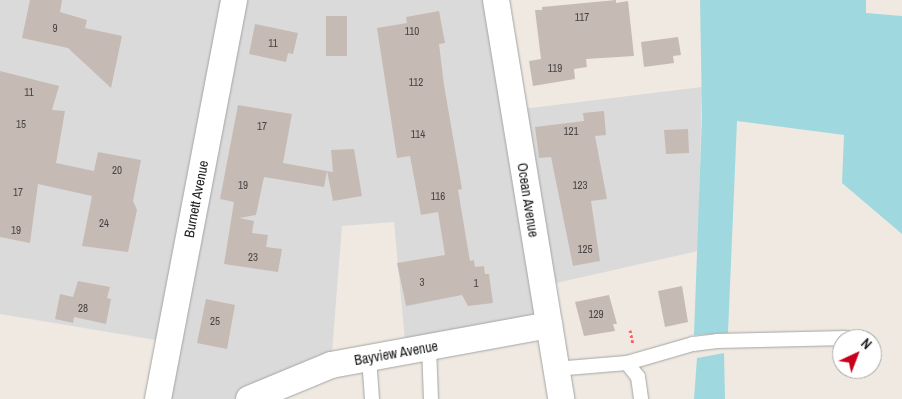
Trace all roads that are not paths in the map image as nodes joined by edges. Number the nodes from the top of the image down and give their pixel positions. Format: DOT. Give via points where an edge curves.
graph roads {
  1 [pos="234,0"];
  2 [pos="496,0"];
  3 [pos="548,325"];
  4 [pos="832,338"];
  5 [pos="429,347"];
  6 [pos="370,358"];
  7 [pos="627,363"];
  8 [pos="555,368"];
  9 [pos="158,399"];
  10 [pos="249,399"];
  11 [pos="372,399"];
  12 [pos="431,399"];
  13 [pos="561,399"];
  14 [pos="641,399"];
  1 -- 9 [label="street, Burnett Avenue"];
  2 -- 3 [label="street, Ocean Avenue"];
  3 -- 5 [label="street, Bayview Avenue"];
  3 -- 8 [label="street, Ocean Avenue"];
  4 -- 7 [label="lane" via="717,341 693,344"];
  5 -- 6 [label="street, Bayview Avenue"];
  5 -- 12 [label="lane"];
  6 -- 10 [label="street, Bayview Avenue" via="331,365"];
  6 -- 11 [label="lane"];
  7 -- 8 [label="lane"];
  7 -- 14 [label="lane" via="638,377"];
  8 -- 13 [label="street, Ocean Avenue"];
}
